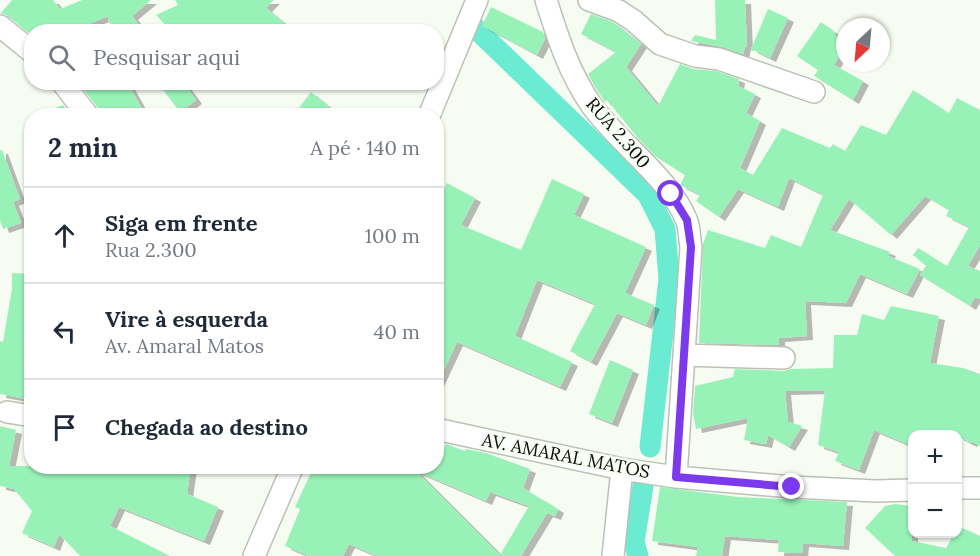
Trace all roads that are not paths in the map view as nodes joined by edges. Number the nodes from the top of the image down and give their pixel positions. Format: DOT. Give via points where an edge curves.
graph roads {
  1 [pos="477,0"];
  2 [pos="546,0"];
  3 [pos="589,0"];
  4 [pos="0,26"];
  5 [pos="24,46"];
  6 [pos="444,80"];
  7 [pos="68,90"];
  8 [pos="440,90"];
  9 [pos="814,92"];
  10 [pos="81,108"];
  11 [pos="432,108"];
  12 [pos="684,355"];
  13 [pos="784,358"];
  14 [pos="8,412"];
  15 [pos="24,415"];
  16 [pos="444,431"];
  17 [pos="622,469"];
  18 [pos="290,474"];
  19 [pos="676,477"];
  20 [pos="962,488"];
  21 [pos="980,488"];
  22 [pos="908,490"];
  23 [pos="254,556"];
  24 [pos="613,556"];
  1 -- 6 [label="street"];
  2 -- 12 [label="street, RUA 2.300" via="573,77 593,107 671,194 687,220 691,247"];
  3 -- 9 [label="street" via="620,11 660,44 695,56 719,58"];
  4 -- 5 [label="street"];
  7 -- 10 [label="street"];
  8 -- 11 [label="street"];
  12 -- 13 [label="street"];
  12 -- 19 [label="street, RUA 2.300"];
  14 -- 15 [label="street"];
  16 -- 17 [label="street, AV. AMARAL MATOS"];
  17 -- 19 [label="street, AV. AMARAL MATOS"];
  17 -- 24 [label="street"];
  18 -- 23 [label="street"];
  19 -- 22 [label="street, AV. AMARAL MATOS" via="792,487"];
  20 -- 21 [label="street"];
}
